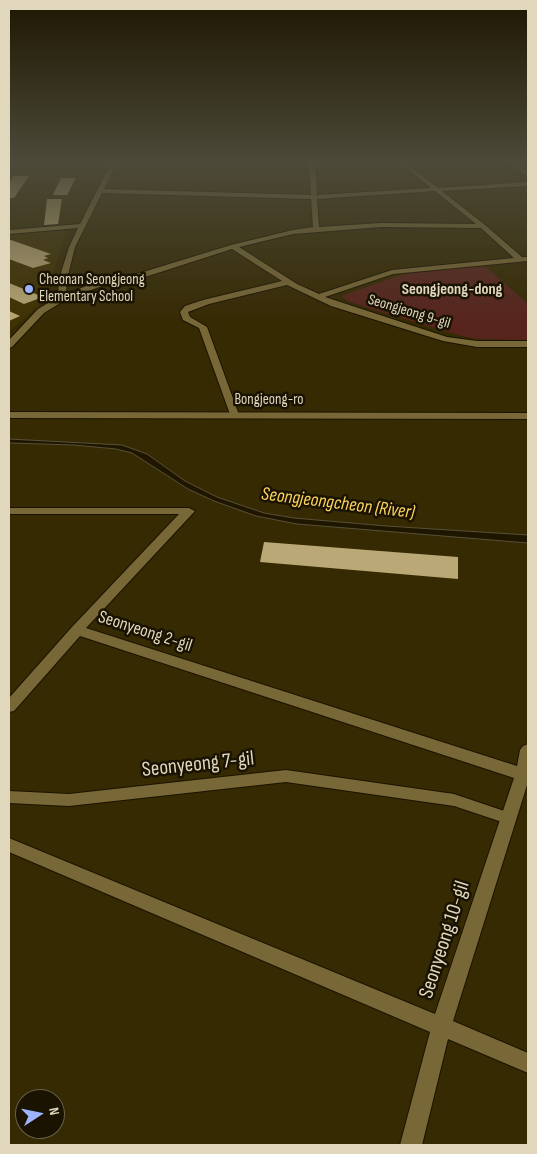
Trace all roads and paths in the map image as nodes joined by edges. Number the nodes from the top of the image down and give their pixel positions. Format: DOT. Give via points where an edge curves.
graph roads {
  1 [pos="87,217"];
  2 [pos="316,217"];
  3 [pos="471,217"];
  4 [pos="82,226"];
  5 [pos="483,226"];
  6 [pos="316,229"];
  7 [pos="9,232"];
  8 [pos="234,246"];
  9 [pos="519,259"];
  10 [pos="528,259"];
  11 [pos="288,282"];
  12 [pos="318,297"];
  13 [pos="62,298"];
  14 [pos="528,344"];
  15 [pos="9,345"];
  16 [pos="9,415"];
  17 [pos="234,415"];
  18 [pos="528,416"];
  19 [pos="9,511"];
  20 [pos="77,630"];
  21 [pos="9,707"];
  22 [pos="528,750"];
  23 [pos="525,775"];
  24 [pos="9,797"];
  25 [pos="508,818"];
  26 [pos="9,845"];
  27 [pos="441,1027"];
  28 [pos="528,1063"];
  29 [pos="411,1145"];
  1 -- 4 [label="street"];
  2 -- 6 [label="street"];
  3 -- 5 [label="street"];
  4 -- 7 [label="street"];
  4 -- 13 [label="street" via="63,279"];
  5 -- 6 [label="street" via="381,225"];
  5 -- 9 [label="street"];
  6 -- 8 [label="street"];
  8 -- 11 [label="street, Seongjeong 9-gil"];
  8 -- 13 [label="street"];
  9 -- 10 [label="street"];
  9 -- 12 [label="street" via="392,272"];
  11 -- 12 [label="street, Seongjeong 9-gil"];
  11 -- 17 [label="street" via="206,302 184,312 186,318 203,327"];
  12 -- 14 [label="street, Seongjeong 9-gil" via="446,339 477,344"];
  13 -- 15 [label="street" via="41,311"];
  16 -- 17 [label="street, Bongjeong-ro"];
  17 -- 18 [label="street, Bongjeong-ro"];
  19 -- 20 [label="street, Seonyeong 2-gil" via="189,511"];
  20 -- 21 [label="street"];
  20 -- 23 [label="street, Seonyeong 2-gil"];
  22 -- 23 [label="street, Seonyeong 10-gil"];
  23 -- 25 [label="street, Seonyeong 10-gil"];
  24 -- 25 [label="lane, Seonyeong 7-gil" via="69,800 286,776 454,800"];
  25 -- 27 [label="street, Seonyeong 10-gil"];
  26 -- 27 [label="street"];
  27 -- 28 [label="street"];
  27 -- 29 [label="street, Seonyeong 10-gil"];
}
